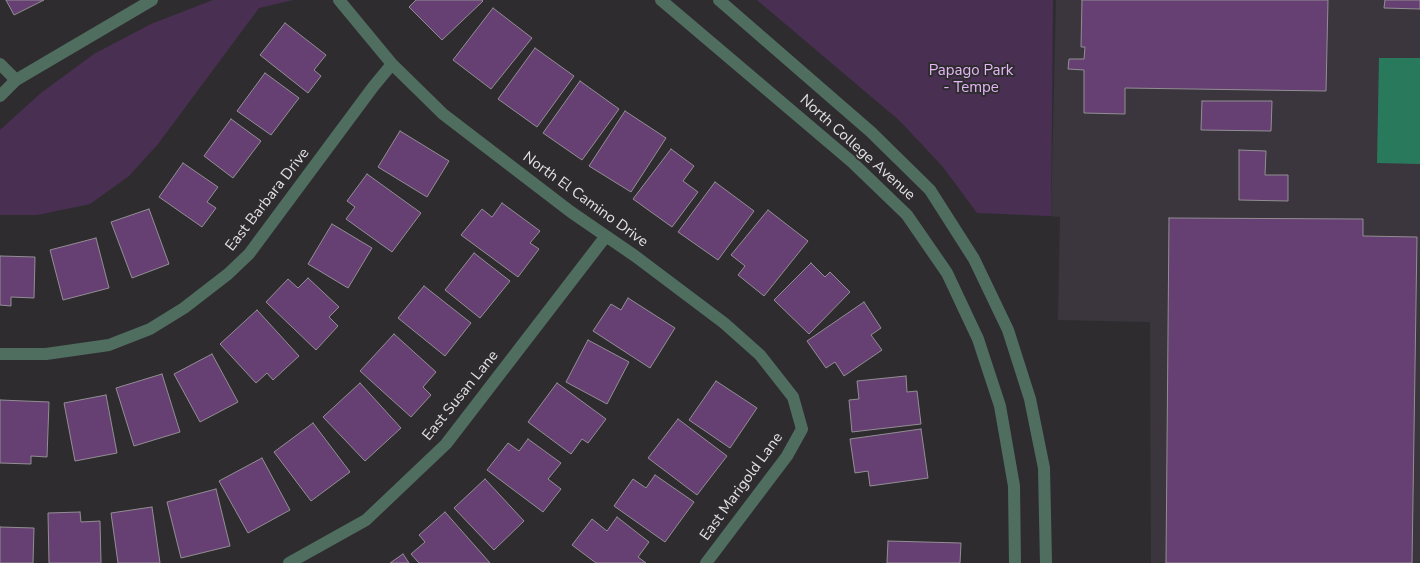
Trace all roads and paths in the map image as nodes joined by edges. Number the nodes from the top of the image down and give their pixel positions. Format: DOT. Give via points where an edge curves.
graph roads {
  1 [pos="152,0"];
  2 [pos="339,0"];
  3 [pos="661,0"];
  4 [pos="719,0"];
  5 [pos="0,64"];
  6 [pos="392,64"];
  7 [pos="16,80"];
  8 [pos="0,96"];
  9 [pos="606,236"];
  10 [pos="0,354"];
  11 [pos="802,429"];
  12 [pos="289,563"];
  13 [pos="706,563"];
  14 [pos="1015,563"];
  15 [pos="1046,563"];
  1 -- 7 [label="street"];
  2 -- 6 [label="street, North El Camino Drive"];
  3 -- 14 [label="street, North College Avenue" via="852,162 906,215 947,273 978,339 1000,406 1014,486"];
  4 -- 15 [label="street, North College Avenue" via="872,132 930,190 974,259 1008,330 1030,399 1044,468"];
  5 -- 7 [label="street"];
  6 -- 9 [label="street, North El Camino Drive" via="442,114"];
  6 -- 10 [label="street, East Barbara Drive" via="249,254 184,308 150,329 109,345 46,354"];
  7 -- 8 [label="street"];
  9 -- 11 [label="street, North El Camino Drive" via="724,323 760,355 793,397"];
  9 -- 12 [label="street, East Susan Lane" via="446,444 366,520"];
  11 -- 13 [label="street, East Marigold Lane" via="787,456"];
}
